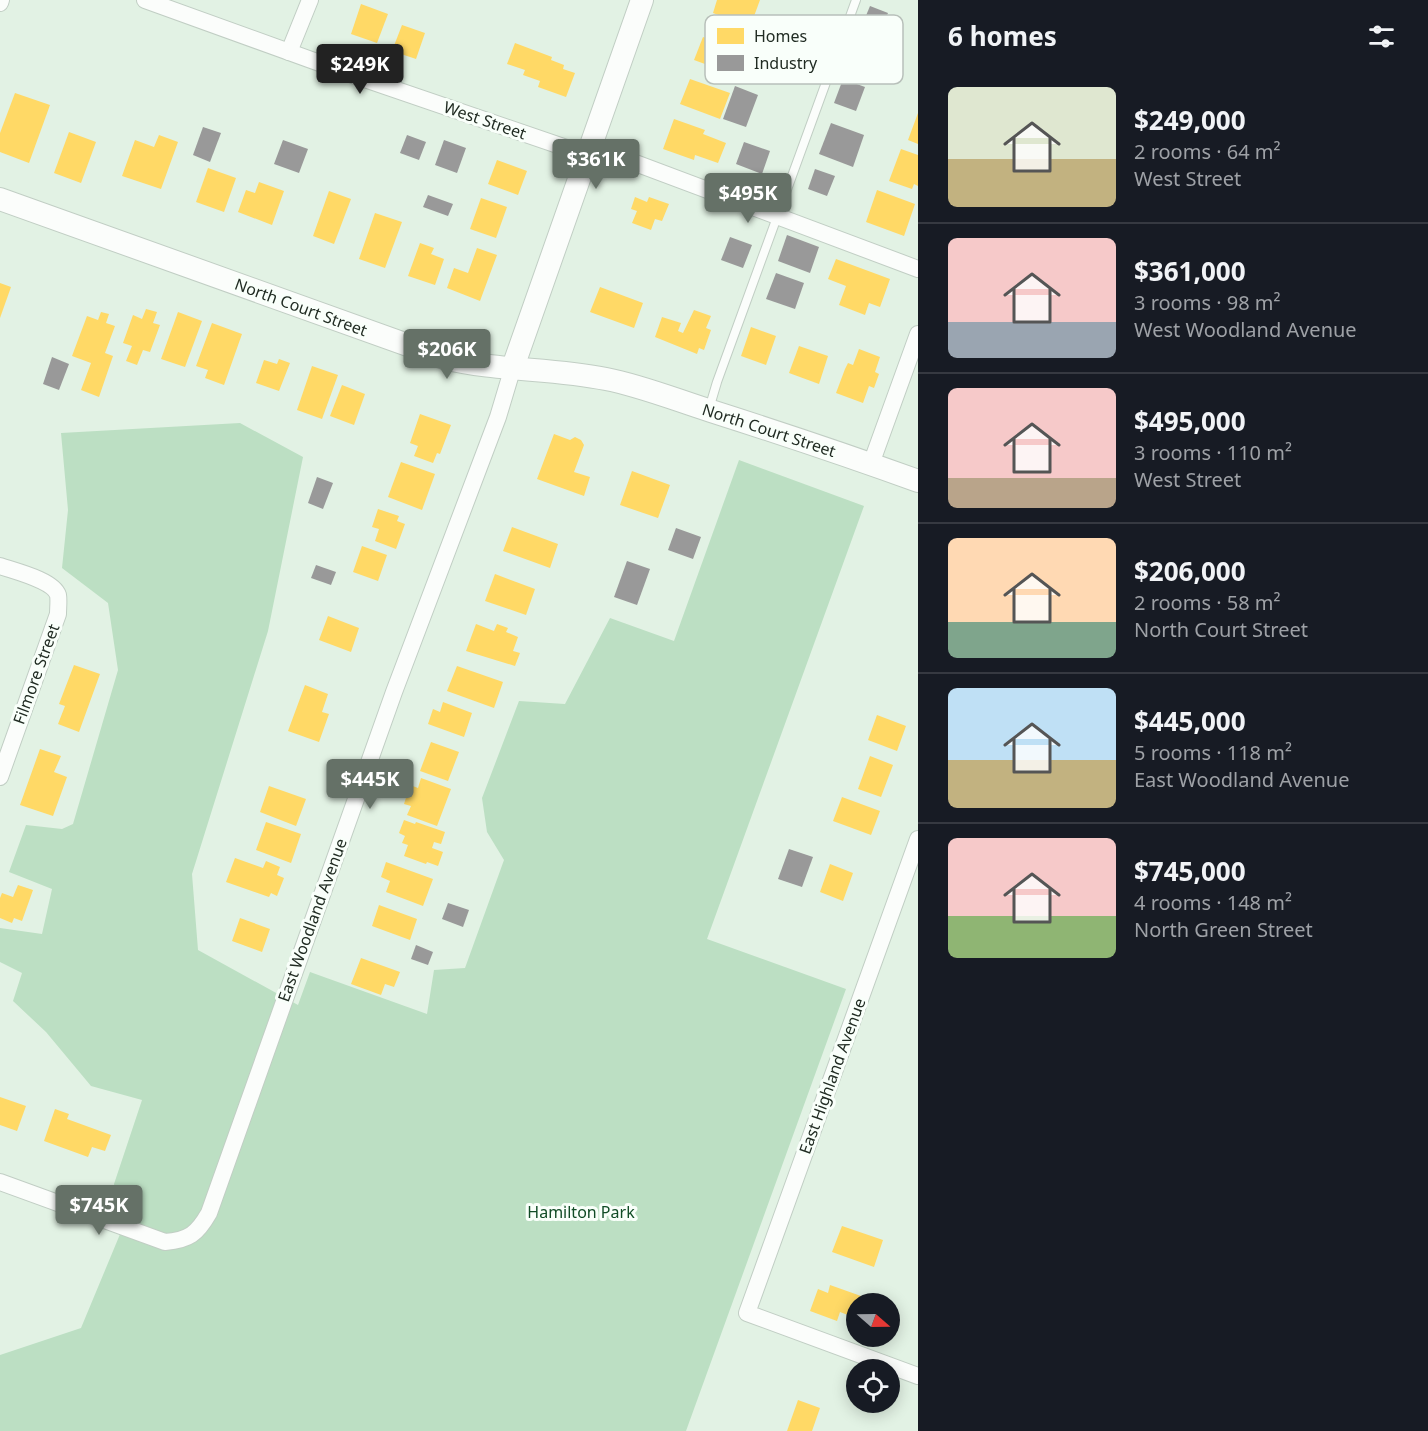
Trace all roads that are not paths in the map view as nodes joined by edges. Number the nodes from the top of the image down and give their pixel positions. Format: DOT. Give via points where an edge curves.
graph roads {
  1 [pos="310,0"];
  2 [pos="642,0"];
  3 [pos="856,0"];
  4 [pos="153,1"];
  5 [pos="851,15"];
  6 [pos="289,52"];
  7 [pos="825,84"];
  8 [pos="589,150"];
  9 [pos="0,199"];
  10 [pos="777,216"];
  11 [pos="918,269"];
  12 [pos="918,334"];
  13 [pos="513,367"];
  14 [pos="709,411"];
  15 [pos="871,464"];
  16 [pos="918,481"];
  17 [pos="0,566"];
  18 [pos="0,777"];
  19 [pos="918,839"];
  20 [pos="0,1182"];
  21 [pos="918,1376"];
  1 -- 6 [label="street"];
  2 -- 8 [label="main road"];
  3 -- 5 [label="lane"];
  4 -- 6 [label="street, West Street"];
  6 -- 8 [label="street, West Street"];
  7 -- 10 [label="lane"];
  8 -- 10 [label="street, West Street"];
  8 -- 13 [label="main road"];
  9 -- 13 [label="main road, North Court Street" via="444,358 470,365"];
  10 -- 11 [label="street, West Street"];
  10 -- 14 [label="lane"];
  12 -- 15 [label="street"];
  13 -- 14 [label="main road, North Court Street" via="605,379"];
  13 -- 20 [label="street, East Woodland Avenue" via="203,1224 183,1240 165,1242"];
  14 -- 15 [label="main road, North Court Street"];
  15 -- 16 [label="main road, North Court Street"];
  17 -- 18 [label="street, Filmore Street" via="51,584 58,595 58,614"];
  19 -- 21 [label="street, East Highland Avenue" via="747,1313"];
}
